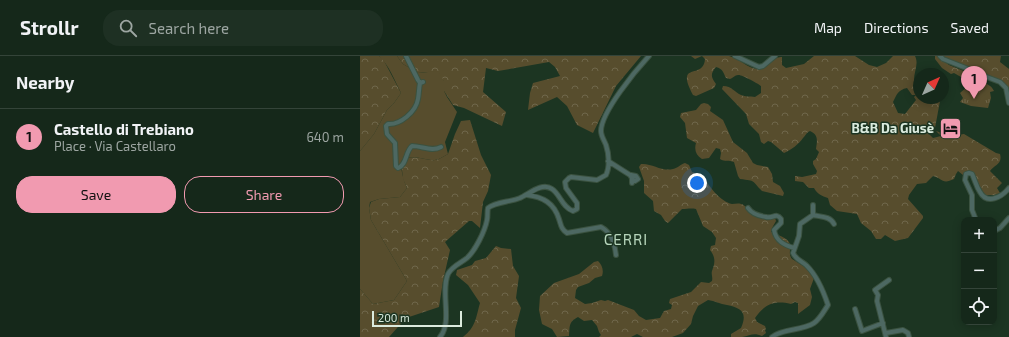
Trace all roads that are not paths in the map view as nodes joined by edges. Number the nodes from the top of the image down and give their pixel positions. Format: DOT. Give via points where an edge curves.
graph roads {
  1 [pos="406,56"];
  2 [pos="649,56"];
  3 [pos="735,56"];
  4 [pos="775,56"];
  5 [pos="940,56"];
  6 [pos="1009,103"];
  7 [pos="442,147"];
  8 [pos="608,161"];
  9 [pos="632,179"];
  10 [pos="1009,188"];
  11 [pos="526,195"];
  12 [pos="813,205"];
  13 [pos="748,208"];
  14 [pos="813,215"];
  15 [pos="975,217"];
  16 [pos="1009,218"];
  17 [pos="834,224"];
  18 [pos="997,230"];
  19 [pos="794,248"];
  20 [pos="616,255"];
  21 [pos="890,280"];
  22 [pos="855,309"];
  23 [pos="883,323"];
  24 [pos="886,335"];
  25 [pos="440,337"];
  26 [pos="772,337"];
  27 [pos="909,337"];
  1 -- 7 [label="street" via="421,82 418,100 410,114 397,123 386,126 387,134 396,143 396,166 402,166 412,146 432,149"];
  2 -- 8 [label="street" via="628,80 602,124"];
  3 -- 4 [label="street" via="759,67"];
  5 -- 6 [label="street" via="1000,82 1006,88"];
  8 -- 9 [label="street"];
  8 -- 11 [label="street" via="606,175 601,178 593,180 571,177 567,180 566,188 578,203 578,208 574,211 570,210 550,187 540,188"];
  10 -- 15 [label="street" via="1000,197 985,197 980,193 972,174 966,174 965,180 972,195"];
  11 -- 20 [label="street" via="547,201 554,208 561,226 567,232 601,227 606,229"];
  11 -- 25 [label="street" via="488,208 487,220 472,252 448,273 444,301 445,327"];
  12 -- 14 [label="street"];
  13 -- 19 [label="street" via="752,214 780,216 781,223 774,230 776,236 780,242"];
  14 -- 17 [label="street" via="827,218"];
  14 -- 19 [label="street" via="800,224"];
  16 -- 18 [label="street"];
  19 -- 26 [label="street" via="794,256 813,274 828,305 813,324"];
  21 -- 23 [label="street" via="875,290"];
  22 -- 23 [label="street" via="862,331"];
  23 -- 24 [label="street"];
  24 -- 27 [label="street" via="903,330"];
}
